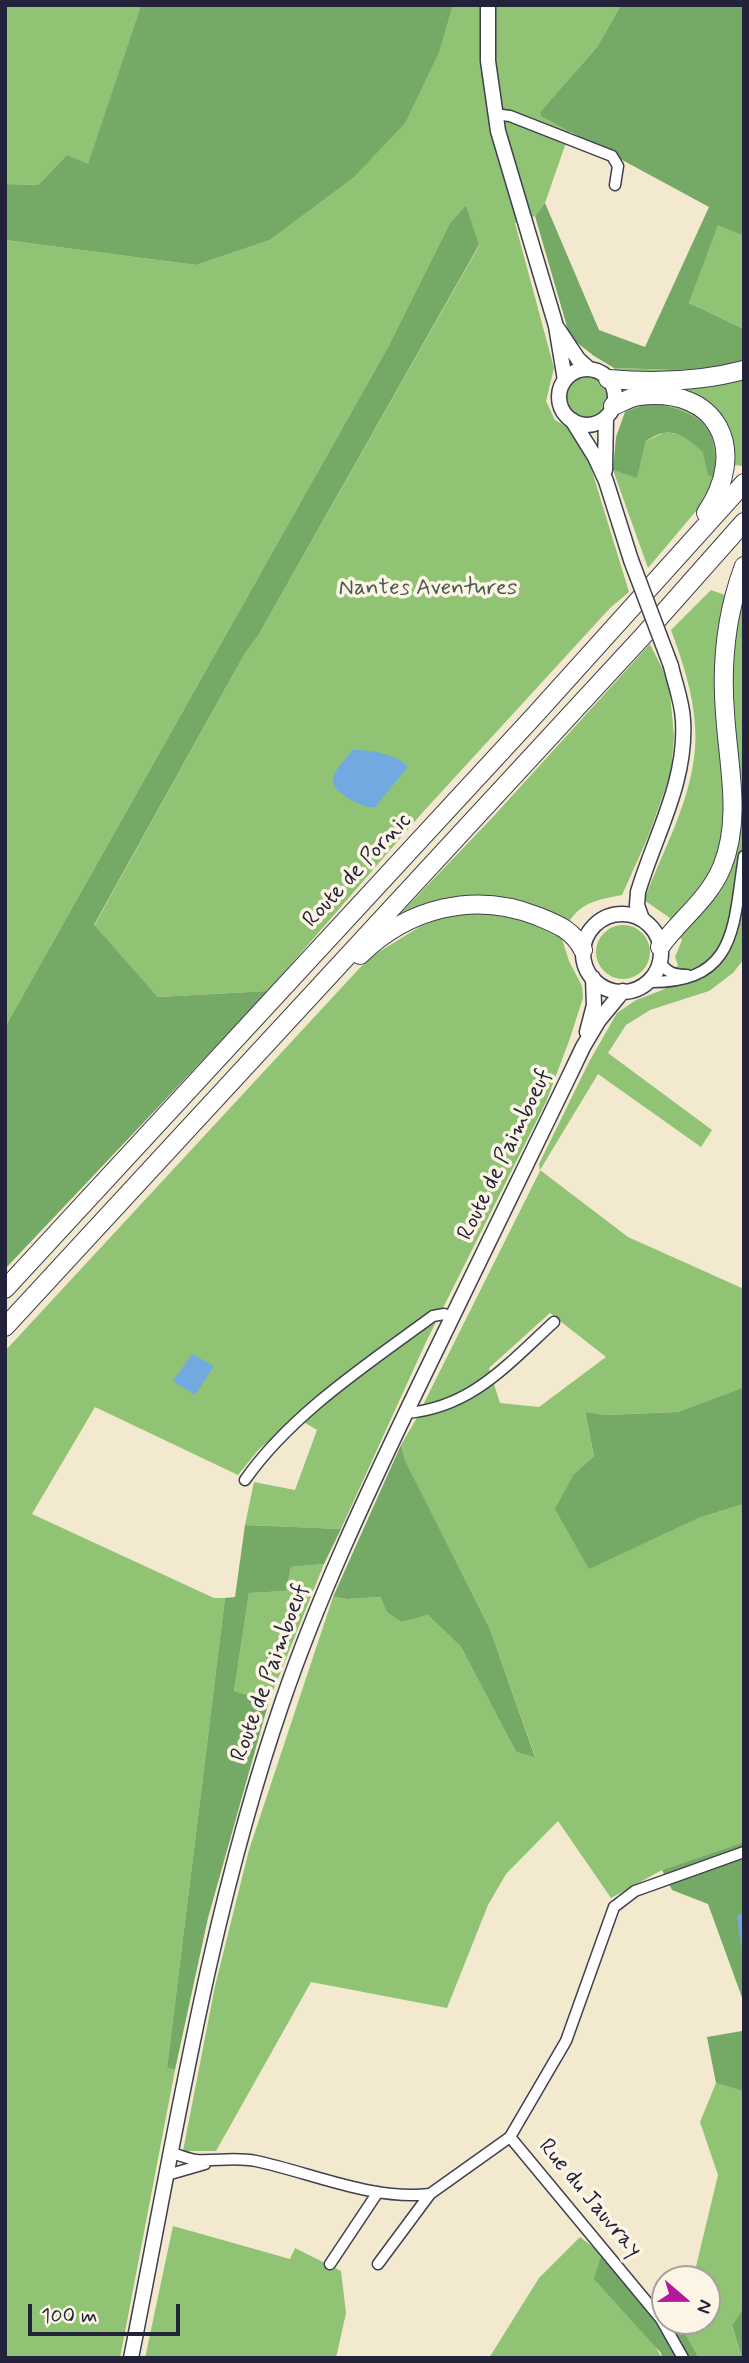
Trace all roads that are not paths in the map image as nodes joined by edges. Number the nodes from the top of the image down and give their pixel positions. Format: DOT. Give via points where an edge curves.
graph roads {
  1 [pos="488,5"];
  2 [pos="494,114"];
  3 [pos="615,185"];
  4 [pos="556,326"];
  5 [pos="589,369"];
  6 [pos="744,370"];
  7 [pos="608,379"];
  8 [pos="565,380"];
  9 [pos="610,412"];
  10 [pos="572,420"];
  11 [pos="606,481"];
  12 [pos="744,483"];
  13 [pos="744,522"];
  14 [pos="744,566"];
  15 [pos="654,584"];
  16 [pos="744,856"];
  17 [pos="645,868"];
  18 [pos="612,915"];
  19 [pos="642,919"];
  20 [pos="583,950"];
  21 [pos="660,954"];
  22 [pos="690,976"];
  23 [pos="593,978"];
  24 [pos="646,982"];
  25 [pos="323,983"];
  26 [pos="623,991"];
  27 [pos="583,1047"];
  28 [pos="5,1289"];
  29 [pos="452,1317"];
  30 [pos="554,1322"];
  31 [pos="5,1326"];
  32 [pos="406,1413"];
  33 [pos="245,1480"];
  34 [pos="744,1852"];
  35 [pos="510,2137"];
  36 [pos="171,2153"];
  37 [pos="221,2160"];
  38 [pos="167,2175"];
  39 [pos="378,2192"];
  40 [pos="430,2194"];
  41 [pos="330,2264"];
  42 [pos="378,2264"];
  43 [pos="131,2358"];
  44 [pos="682,2358"];
  1 -- 2 [label="street"];
  2 -- 3 [label="street" via="612,156 618,166"];
  2 -- 4 [label="street"];
  4 -- 5 [label="street"];
  4 -- 8 [label="street"];
  5 -- 7 [label="street"];
  5 -- 8 [label="street" via="573,372"];
  6 -- 7 [label="highway" via="695,380"];
  7 -- 9 [label="street" via="614,392"];
  8 -- 10 [label="street" via="559,401"];
  9 -- 10 [label="street" via="593,424"];
  9 -- 11 [label="street" via="604,452"];
  9 -- 15 [label="highway" via="636,396 664,396 697,405 719,424 728,449 722,489 664,561"];
  10 -- 11 [label="street"];
  11 -- 17 [label="street, bridge" via="671,666 683,718 673,798"];
  12 -- 15 [label="highway, Route de Pornic"];
  13 -- 25 [label="highway"];
  14 -- 21 [label="highway" via="730,613 724,665 733,807 727,849 710,889 673,929"];
  15 -- 28 [label="highway, Route de Pornic"];
  16 -- 22 [label="street" via="729,940 715,963"];
  17 -- 18 [label="street"];
  17 -- 19 [label="street" via="637,905"];
  18 -- 19 [label="street"];
  18 -- 20 [label="street" via="594,926"];
  19 -- 21 [label="street" via="654,931"];
  20 -- 23 [label="street"];
  20 -- 25 [label="highway" via="569,931 539,917 464,904 405,923 369,947 344,972"];
  21 -- 22 [label="street" via="665,969"];
  21 -- 24 [label="street" via="654,974"];
  22 -- 24 [label="street"];
  23 -- 26 [label="street" via="606,988"];
  23 -- 27 [label="street, Route de Paimboeuf" via="594,1005"];
  24 -- 26 [label="street"];
  25 -- 31 [label="highway"];
  26 -- 27 [label="street, Route de Paimboeuf"];
  27 -- 29 [label="street, Route de Paimboeuf"];
  29 -- 32 [label="street, Route de Paimboeuf"];
  29 -- 33 [label="street" via="433,1315 341,1384 268,1450"];
  30 -- 32 [label="street" via="470,1394 438,1408"];
  32 -- 36 [label="street, Route de Paimboeuf" via="336,1562 272,1732 216,1930"];
  34 -- 35 [label="street" via="635,1891 614,1907 566,2041"];
  35 -- 40 [label="street"];
  35 -- 44 [label="street, Rue du Jauvray" via="661,2319"];
  36 -- 37 [label="street" via="193,2160"];
  36 -- 38 [label="street, Route de Paimboeuf"];
  37 -- 38 [label="street"];
  37 -- 39 [label="street" via="255,2161"];
  38 -- 43 [label="street, Route de Paimboeuf"];
  39 -- 40 [label="street"];
  39 -- 41 [label="street"];
  40 -- 42 [label="street"];
}
